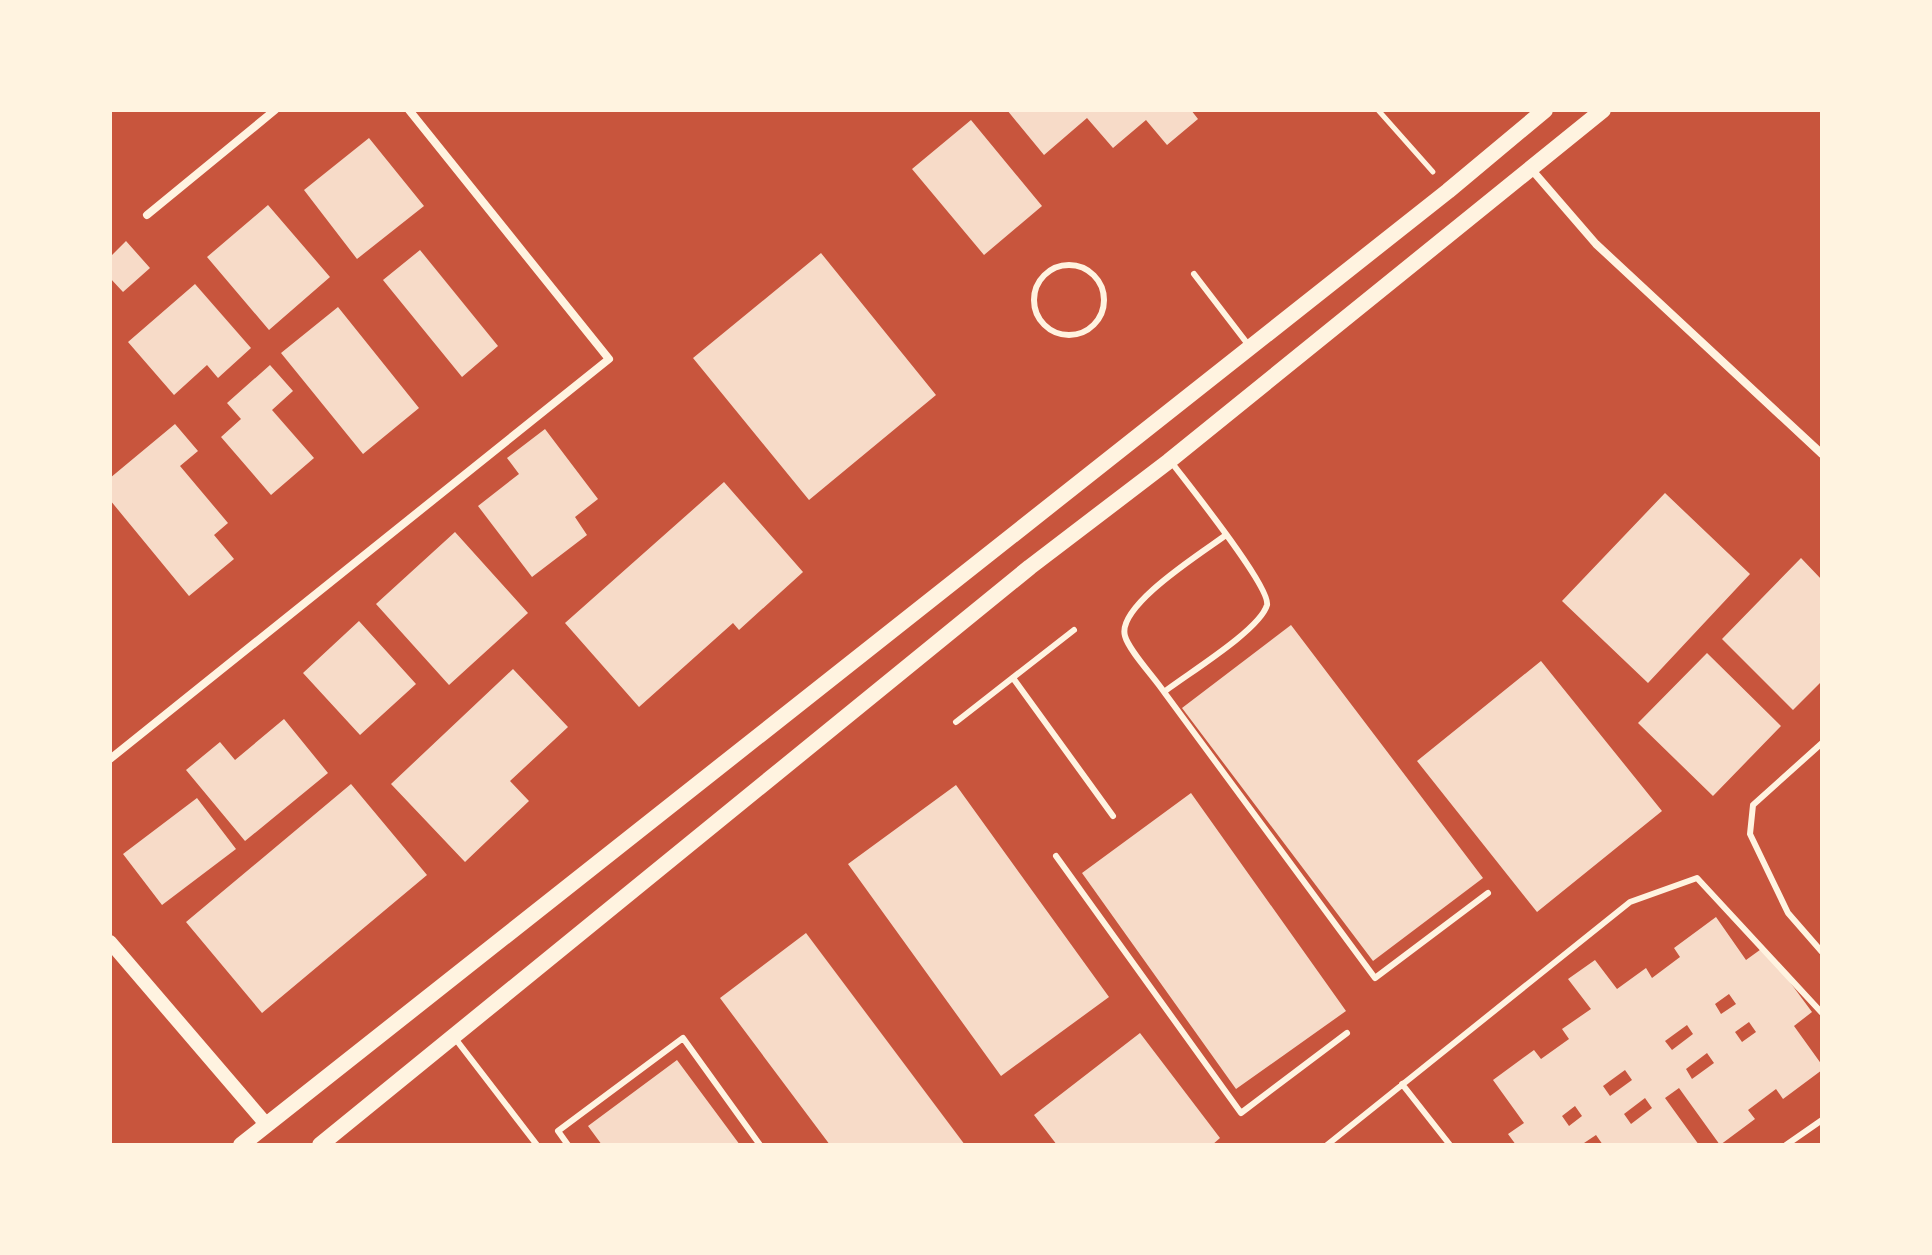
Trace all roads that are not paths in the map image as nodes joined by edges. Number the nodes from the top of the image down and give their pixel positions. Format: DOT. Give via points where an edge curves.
graph roads {
  1 [pos="275,110"];
  2 [pos="409,110"];
  3 [pos="1545,110"];
  4 [pos="1603,110"];
  5 [pos="1532,170"];
  6 [pos="147,215"];
  7 [pos="1194,274"];
  8 [pos="1033,300"];
  9 [pos="1250,347"];
  10 [pos="1822,454"];
  11 [pos="1169,461"];
  12 [pos="1226,535"];
  13 [pos="1074,630"];
  14 [pos="1013,678"];
  15 [pos="1164,692"];
  16 [pos="956,722"];
  17 [pos="1822,743"];
  18 [pos="110,759"];
  19 [pos="1113,816"];
  20 [pos="1056,856"];
  21 [pos="1488,893"];
  22 [pos="110,942"];
  23 [pos="1822,952"];
  24 [pos="1822,1013"];
  25 [pos="1347,1033"];
  26 [pos="453,1035"];
  27 [pos="1402,1084"];
  28 [pos="1822,1120"];
  29 [pos="266,1124"];
  30 [pos="241,1145"];
  31 [pos="320,1145"];
  32 [pos="537,1145"];
  33 [pos="568,1145"];
  34 [pos="760,1145"];
  35 [pos="1327,1145"];
  36 [pos="1450,1145"];
  37 [pos="1786,1145"];
  1 -- 6 [label="street"];
  2 -- 18 [label="street" via="609,359"];
  3 -- 9 [label="main road"];
  4 -- 5 [label="main road"];
  5 -- 10 [label="street" via="1596,244"];
  5 -- 11 [label="main road"];
  7 -- 9 [label="lane"];
  8 -- 8 [label="lane" via="1042,277 1062,265 1096,276 1104,298 1091,328 1070,335 1049,330"];
  9 -- 29 [label="main road"];
  11 -- 12 [label="lane"];
  11 -- 26 [label="main road" via="1030,567"];
  12 -- 15 [label="lane" via="1140,600 1125,621 1125,637"];
  12 -- 15 [label="lane" via="1266,591 1267,604 1258,621"];
  13 -- 14 [label="lane"];
  14 -- 16 [label="lane"];
  14 -- 19 [label="lane"];
  15 -- 21 [label="lane" via="1375,978"];
  17 -- 23 [label="lane" via="1753,805 1750,834 1788,913"];
  20 -- 25 [label="lane" via="1241,1113"];
  22 -- 29 [label="street"];
  24 -- 27 [label="lane" via="1697,878 1630,902"];
  26 -- 31 [label="main road"];
  26 -- 32 [label="lane"];
  27 -- 35 [label="lane"];
  27 -- 36 [label="lane"];
  28 -- 37 [label="lane"];
  29 -- 30 [label="main road"];
  33 -- 34 [label="lane" via="558,1131 683,1038"];
}
